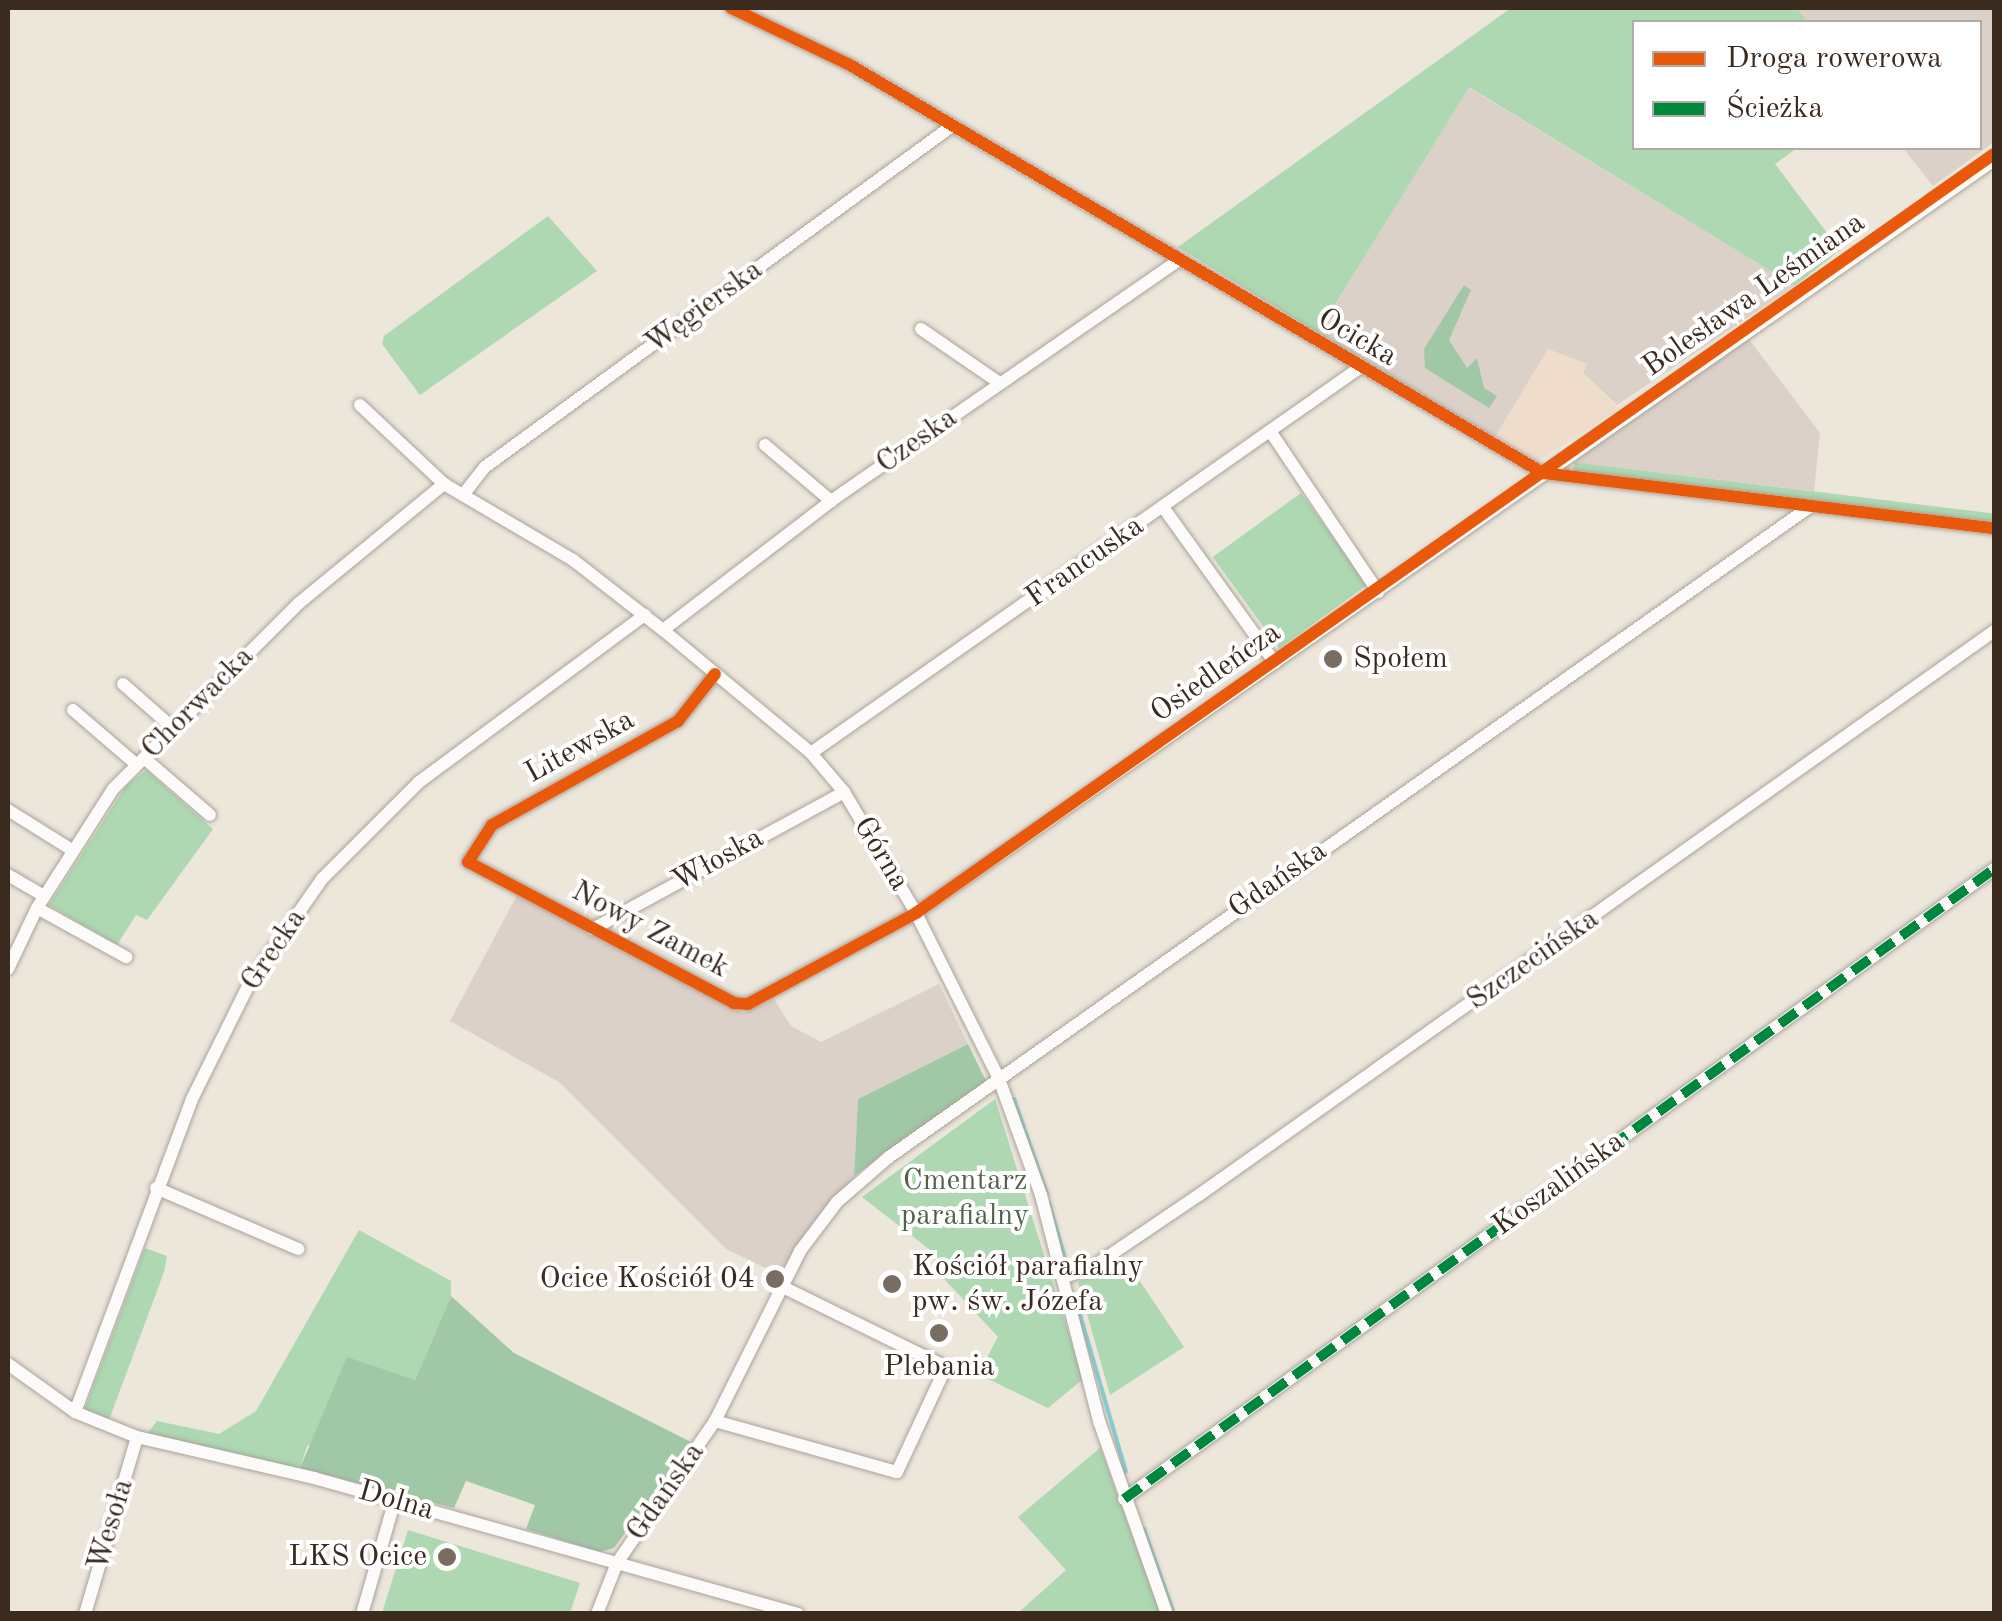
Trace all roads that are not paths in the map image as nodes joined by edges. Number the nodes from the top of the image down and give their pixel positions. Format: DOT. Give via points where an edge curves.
graph roads {
  1 [pos="731,8"];
  2 [pos="952,126"];
  3 [pos="1994,160"];
  4 [pos="1177,260"];
  5 [pos="921,329"];
  6 [pos="1358,369"];
  7 [pos="998,382"];
  8 [pos="360,404"];
  9 [pos="1270,431"];
  10 [pos="765,445"];
  11 [pos="1543,472"];
  12 [pos="444,484"];
  13 [pos="464,496"];
  14 [pos="831,501"];
  15 [pos="1163,507"];
  16 [pos="1808,508"];
  17 [pos="1994,528"];
  18 [pos="1378,592"];
  19 [pos="644,616"];
  20 [pos="664,630"];
  21 [pos="1994,631"];
  22 [pos="1274,663"];
  23 [pos="716,674"];
  24 [pos="123,684"];
  25 [pos="73,710"];
  26 [pos="173,728"];
  27 [pos="810,753"];
  28 [pos="140,762"];
  29 [pos="844,792"];
  30 [pos="8,810"];
  31 [pos="210,814"];
  32 [pos="72,850"];
  33 [pos="468,862"];
  34 [pos="1994,869"];
  35 [pos="8,875"];
  36 [pos="41,902"];
  37 [pos="916,913"];
  38 [pos="592,928"];
  39 [pos="14,939"];
  40 [pos="126,957"];
  41 [pos="8,970"];
  42 [pos="999,1079"];
  43 [pos="156,1188"];
  44 [pos="298,1249"];
  45 [pos="1064,1277"];
  46 [pos="783,1287"];
  47 [pos="8,1364"];
  48 [pos="76,1412"];
  49 [pos="715,1421"];
  50 [pos="137,1437"];
  51 [pos="1124,1499"];
  52 [pos="395,1500"];
  53 [pos="617,1563"];
  54 [pos="85,1614"];
  55 [pos="362,1614"];
  56 [pos="598,1614"];
  57 [pos="798,1614"];
  58 [pos="1167,1614"];
  1 -- 2 [label="street, Ocicka"];
  2 -- 4 [label="street, Ocicka"];
  2 -- 13 [label="street, Węgierska" via="485,466"];
  3 -- 11 [label="street, Bolesława Leśmiana"];
  4 -- 6 [label="street, Ocicka"];
  4 -- 7 [label="street, Czeska"];
  5 -- 7 [label="street"];
  6 -- 9 [label="street, Francuska"];
  6 -- 11 [label="street, Ocicka"];
  7 -- 14 [label="street, Czeska"];
  8 -- 12 [label="street, Górna"];
  9 -- 15 [label="street, Francuska"];
  9 -- 18 [label="street"];
  10 -- 14 [label="street"];
  11 -- 16 [label="street, Ocicka"];
  11 -- 18 [label="street, Osiedleńcza"];
  12 -- 13 [label="street, Górna"];
  12 -- 26 [label="street, Chorwacka" via="299,603"];
  13 -- 19 [label="street, Górna" via="573,560"];
  14 -- 20 [label="street, Czeska"];
  15 -- 22 [label="street"];
  15 -- 27 [label="street, Francuska"];
  16 -- 17 [label="street, Ocicka"];
  16 -- 42 [label="street, Gdańska"];
  18 -- 22 [label="street, Osiedleńcza"];
  19 -- 20 [label="street, Górna"];
  19 -- 43 [label="street, Grecka" via="419,782 322,880 249,984"];
  20 -- 23 [label="street, Górna"];
  21 -- 45 [label="street, Szczecińska" via="1199,1196 1090,1268"];
  22 -- 37 [label="street, Osiedleńcza"];
  23 -- 27 [label="street, Górna"];
  23 -- 33 [label="street, Litewska" via="678,720 492,825"];
  24 -- 26 [label="street"];
  25 -- 28 [label="street"];
  26 -- 28 [label="street, Chorwacka"];
  27 -- 29 [label="street, Górna"];
  28 -- 31 [label="street"];
  28 -- 32 [label="street, Chorwacka"];
  29 -- 37 [label="street, Górna"];
  29 -- 38 [label="street, Włoska"];
  30 -- 32 [label="street"];
  32 -- 36 [label="street, Chorwacka"];
  33 -- 38 [label="street, Nowy Zamek"];
  34 -- 51 [label="street, Koszalińska"];
  35 -- 36 [label="street"];
  36 -- 39 [label="street, Chorwacka"];
  36 -- 40 [label="street"];
  37 -- 38 [label="street, Nowy Zamek" via="748,1004"];
  37 -- 42 [label="street, Górna"];
  39 -- 41 [label="street, Chorwacka"];
  42 -- 45 [label="street, Górna"];
  42 -- 46 [label="street, Gdańska" via="837,1202"];
  43 -- 44 [label="street"];
  43 -- 48 [label="street, Grecka"];
  45 -- 51 [label="street, Górna"];
  46 -- 49 [label="street, Gdańska"];
  46 -- 49 [label="street, Gdańska" via="946,1367 897,1472"];
  47 -- 48 [label="street, Dolna"];
  48 -- 50 [label="street, Dolna"];
  49 -- 53 [label="street, Gdańska"];
  50 -- 52 [label="street, Dolna"];
  50 -- 54 [label="street, Wesoła"];
  51 -- 58 [label="street, Górna"];
  52 -- 53 [label="street, Dolna"];
  52 -- 55 [label="street"];
  53 -- 56 [label="street, Gdańska"];
  53 -- 57 [label="street, Dolna"];
}
